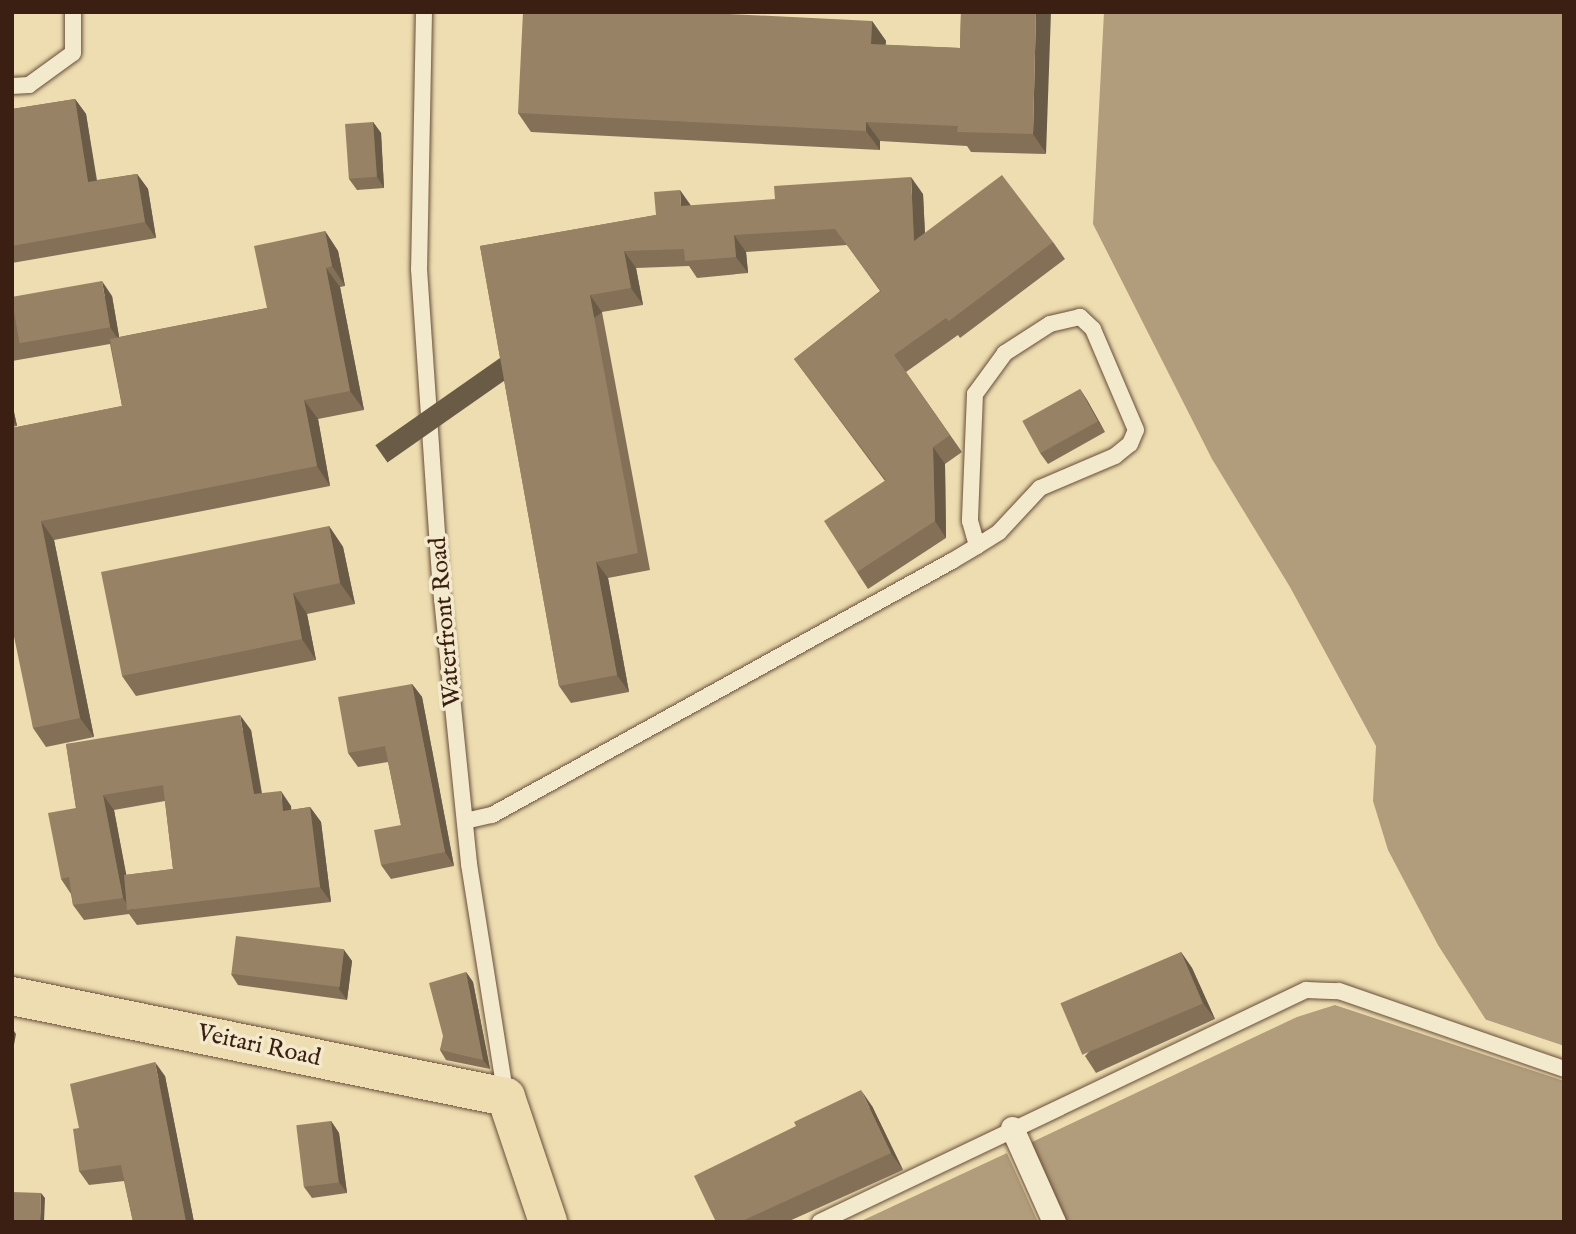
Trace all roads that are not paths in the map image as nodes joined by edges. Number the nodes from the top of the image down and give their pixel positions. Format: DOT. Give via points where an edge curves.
graph roads {
  1 [pos="73,12"];
  2 [pos="424,12"];
  3 [pos="12,86"];
  4 [pos="977,546"];
  5 [pos="465,821"];
  6 [pos="12,996"];
  7 [pos="1564,1069"];
  8 [pos="506,1097"];
  9 [pos="1012,1128"];
  10 [pos="548,1222"];
  11 [pos="820,1222"];
  12 [pos="1054,1222"];
  1 -- 3 [label="lane" via="73,52 29,85"];
  2 -- 5 [label="lane, Waterfront Road" via="419,269 441,587"];
  4 -- 4 [label="lane" via="970,522 975,394 1005,353 1050,324 1080,317 1093,329 1136,430 1130,444 1115,456 1041,488 999,532"];
  4 -- 5 [label="lane" via="601,757 492,815"];
  5 -- 8 [label="lane, Waterfront Road"];
  6 -- 8 [label="main road, Veitari Road"];
  7 -- 9 [label="lane" via="1339,991 1307,990"];
  8 -- 10 [label="main road, Waterfront Road"];
  9 -- 11 [label="lane"];
  9 -- 12 [label="street"];
}
